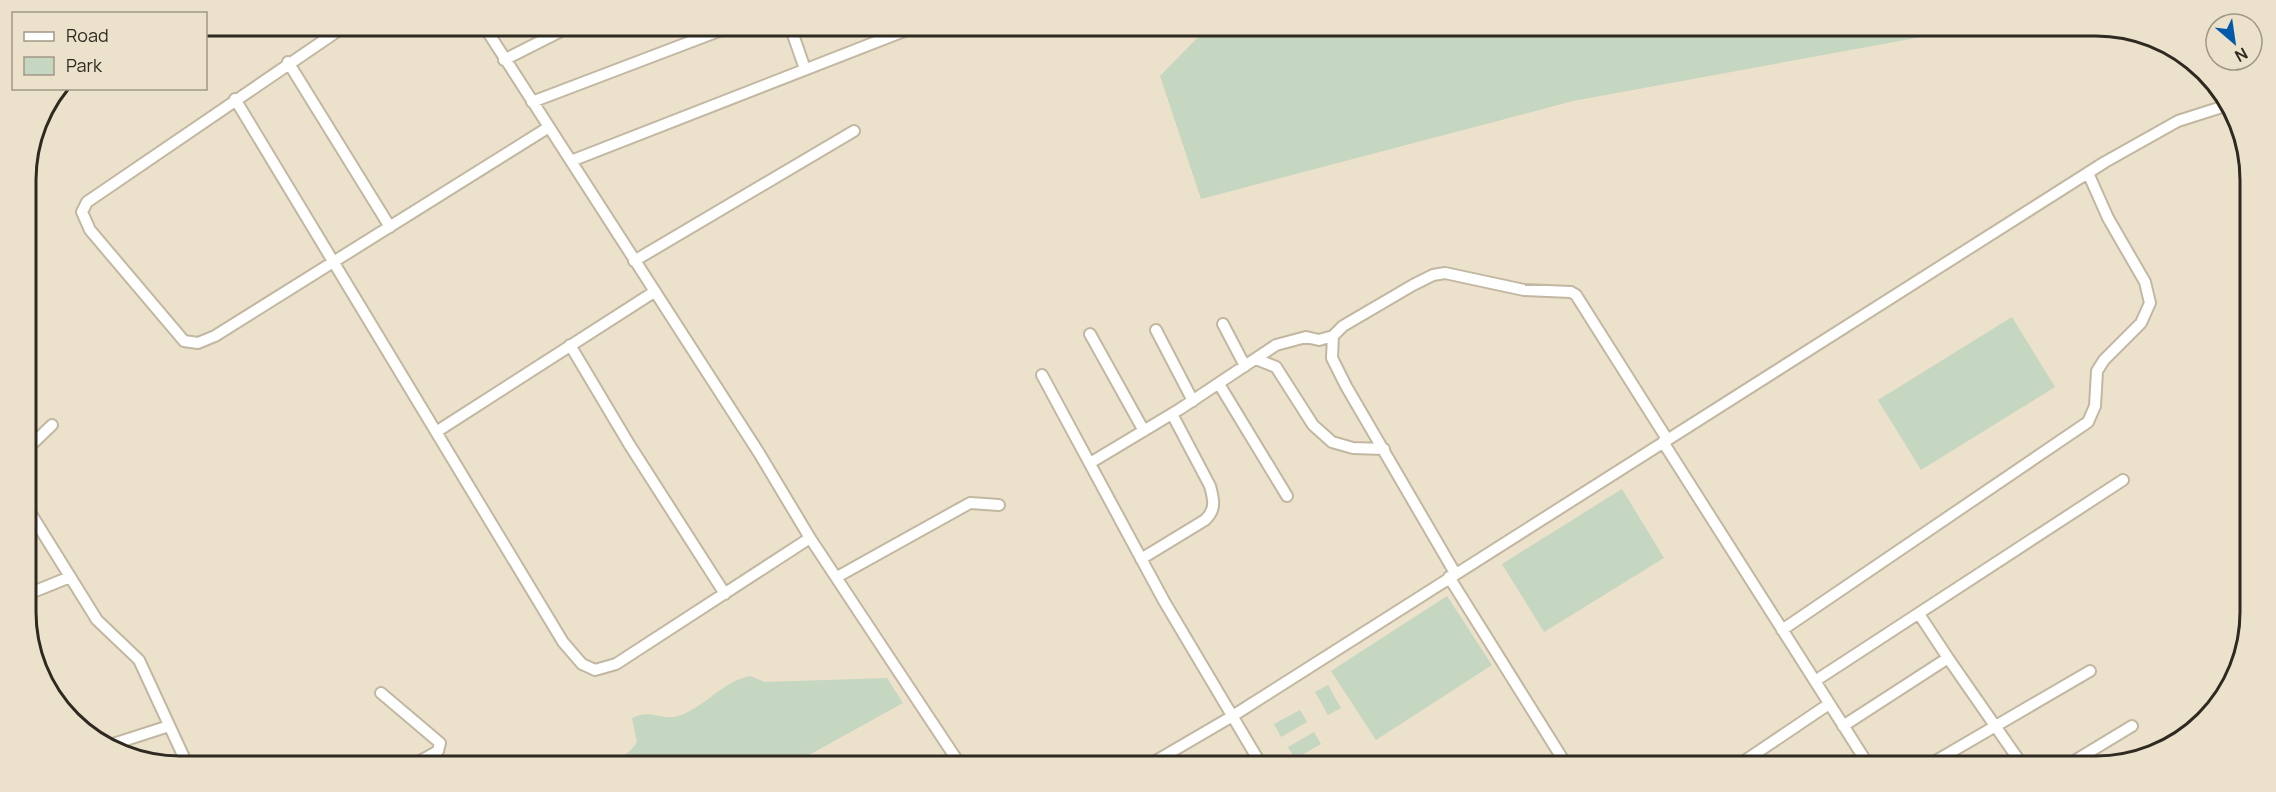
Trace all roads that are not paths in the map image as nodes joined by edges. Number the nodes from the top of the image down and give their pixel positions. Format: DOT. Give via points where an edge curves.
graph roads {
  1 [pos="329,36"];
  2 [pos="490,36"];
  3 [pos="551,36"];
  4 [pos="706,36"];
  5 [pos="794,36"];
  6 [pos="891,36"];
  7 [pos="504,60"];
  8 [pos="288,62"];
  9 [pos="806,69"];
  10 [pos="235,99"];
  11 [pos="532,102"];
  12 [pos="2221,107"];
  13 [pos="549,127"];
  14 [pos="854,131"];
  15 [pos="571,161"];
  16 [pos="2088,173"];
  17 [pos="390,227"];
  18 [pos="634,261"];
  19 [pos="333,263"];
  20 [pos="654,292"];
  21 [pos="1223,324"];
  22 [pos="1156,330"];
  23 [pos="1090,334"];
  24 [pos="1333,336"];
  25 [pos="570,345"];
  26 [pos="1256,359"];
  27 [pos="1245,366"];
  28 [pos="1042,375"];
  29 [pos="1219,384"];
  30 [pos="1193,401"];
  31 [pos="1172,414"];
  32 [pos="52,425"];
  33 [pos="1144,431"];
  34 [pos="436,432"];
  35 [pos="36,440"];
  36 [pos="1665,441"];
  37 [pos="1384,449"];
  38 [pos="1090,463"];
  39 [pos="2123,480"];
  40 [pos="1287,495"];
  41 [pos="999,506"];
  42 [pos="36,522"];
  43 [pos="810,538"];
  44 [pos="1141,559"];
  45 [pos="1452,575"];
  46 [pos="70,577"];
  47 [pos="837,577"];
  48 [pos="36,591"];
  49 [pos="725,594"];
  50 [pos="1919,614"];
  51 [pos="1782,630"];
  52 [pos="1948,658"];
  53 [pos="2090,671"];
  54 [pos="1815,681"];
  55 [pos="381,693"];
  56 [pos="1829,704"];
  57 [pos="1231,717"];
  58 [pos="169,726"];
  59 [pos="1844,726"];
  60 [pos="1996,726"];
  61 [pos="2132,726"];
  62 [pos="119,742"];
  63 [pos="183,756"];
  64 [pos="435,756"];
  65 [pos="954,756"];
  66 [pos="1164,756"];
  67 [pos="1256,756"];
  68 [pos="1561,756"];
  69 [pos="1752,756"];
  70 [pos="1863,756"];
  71 [pos="1944,756"];
  72 [pos="2016,756"];
  73 [pos="2082,756"];
  1 -- 8 [label="street"];
  2 -- 7 [label="street"];
  3 -- 7 [label="street"];
  4 -- 11 [label="street"];
  5 -- 9 [label="street"];
  6 -- 9 [label="street"];
  7 -- 11 [label="street"];
  8 -- 10 [label="street"];
  8 -- 17 [label="street"];
  9 -- 15 [label="street"];
  10 -- 19 [label="street"];
  10 -- 19 [label="street" via="87,202 82,212 84,221 184,341 198,343 214,336"];
  11 -- 13 [label="street"];
  12 -- 16 [label="street" via="2178,121"];
  13 -- 15 [label="street"];
  13 -- 17 [label="street"];
  14 -- 18 [label="street"];
  15 -- 18 [label="street"];
  16 -- 36 [label="street"];
  16 -- 51 [label="street" via="2108,218 2145,282 2150,303 2141,323 2097,371 2095,406 2088,422"];
  17 -- 19 [label="street"];
  18 -- 20 [label="street"];
  19 -- 34 [label="street"];
  20 -- 25 [label="street"];
  20 -- 43 [label="street"];
  21 -- 27 [label="street"];
  22 -- 30 [label="street"];
  23 -- 33 [label="street"];
  24 -- 26 [label="street" via="1319,340 1306,337 1276,345"];
  24 -- 36 [label="street" via="1343,326 1433,274 1458,275 1524,290 1571,292"];
  24 -- 37 [label="street" via="1332,358"];
  25 -- 34 [label="street"];
  25 -- 49 [label="street"];
  26 -- 27 [label="street"];
  26 -- 37 [label="street" via="1276,367 1313,425 1332,442 1353,448"];
  27 -- 29 [label="street"];
  28 -- 38 [label="street"];
  29 -- 30 [label="street"];
  29 -- 40 [label="street"];
  30 -- 31 [label="street"];
  31 -- 33 [label="street"];
  31 -- 44 [label="street" via="1210,486 1213,513"];
  32 -- 35 [label="street"];
  33 -- 38 [label="street"];
  34 -- 49 [label="street" via="563,642 582,664 595,670 616,664"];
  36 -- 45 [label="street"];
  36 -- 51 [label="street"];
  37 -- 45 [label="street"];
  38 -- 44 [label="street"];
  39 -- 50 [label="street"];
  41 -- 47 [label="street" via="970,503"];
  42 -- 46 [label="street"];
  43 -- 47 [label="street"];
  43 -- 49 [label="street"];
  44 -- 57 [label="street"];
  45 -- 57 [label="street"];
  45 -- 68 [label="street"];
  46 -- 48 [label="street"];
  46 -- 58 [label="street" via="97,620 139,660"];
  47 -- 65 [label="street"];
  50 -- 52 [label="street"];
  50 -- 54 [label="street"];
  51 -- 54 [label="street"];
  52 -- 59 [label="street"];
  52 -- 60 [label="street"];
  53 -- 60 [label="street"];
  54 -- 56 [label="street"];
  55 -- 64 [label="street" via="439,742 440,749"];
  56 -- 59 [label="street"];
  56 -- 69 [label="street"];
  57 -- 66 [label="street"];
  57 -- 67 [label="street"];
  58 -- 62 [label="street"];
  58 -- 63 [label="street"];
  59 -- 70 [label="street"];
  60 -- 71 [label="street"];
  60 -- 72 [label="street"];
  61 -- 73 [label="street"];
}
